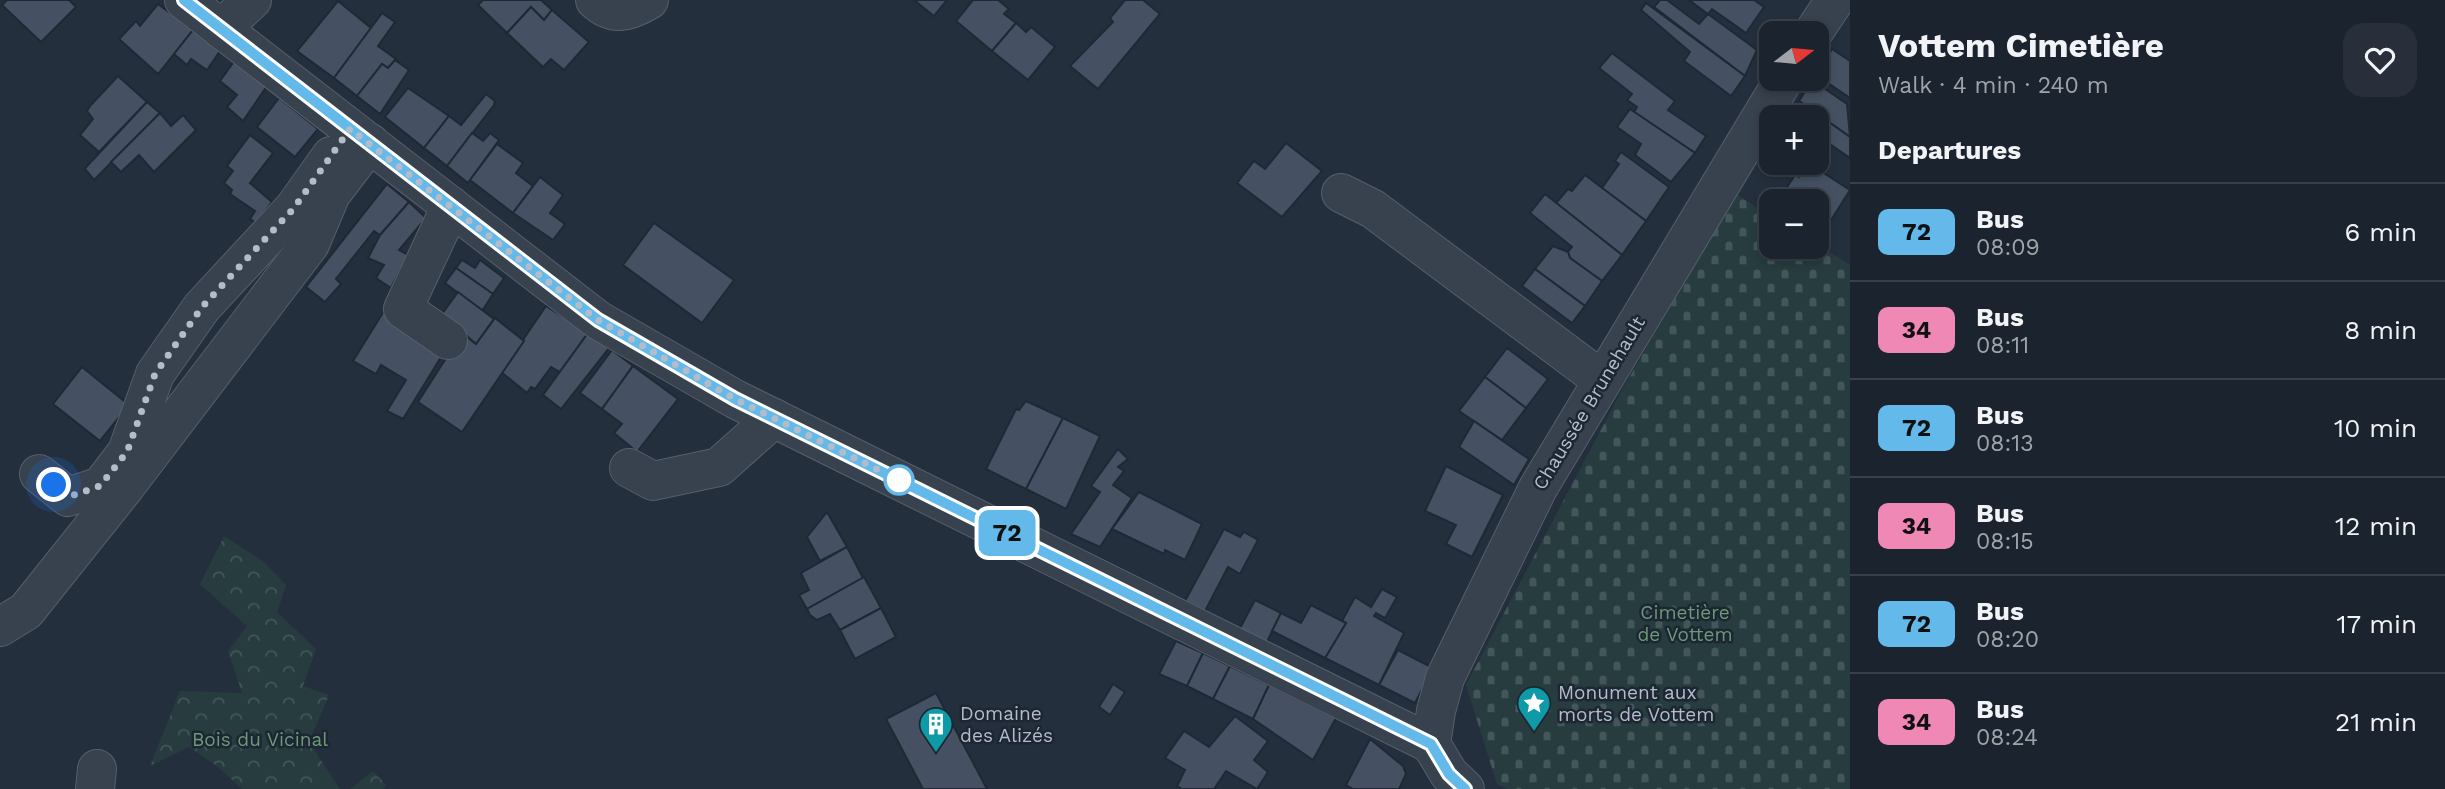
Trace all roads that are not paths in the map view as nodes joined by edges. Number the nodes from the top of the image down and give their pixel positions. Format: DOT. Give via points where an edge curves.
graph roads {
  1 [pos="184,0"];
  2 [pos="252,0"];
  3 [pos="595,0"];
  4 [pos="649,0"];
  5 [pos="1835,0"];
  6 [pos="1821,21"];
  7 [pos="221,29"];
  8 [pos="1777,91"];
  9 [pos="360,136"];
  10 [pos="1341,193"];
  11 [pos="452,206"];
  12 [pos="447,340"];
  13 [pos="1602,380"];
  14 [pos="774,418"];
  15 [pos="629,468"];
  16 [pos="39,474"];
  17 [pos="0,627"];
  18 [pos="1446,774"];
  1 -- 7 [label="street"];
  2 -- 7 [label="street"];
  3 -- 4 [label="street" via="606,10 629,12"];
  5 -- 6 [label="street"];
  7 -- 9 [label="street"];
  8 -- 13 [label="street, Chaussée Brunehault"];
  9 -- 11 [label="street"];
  9 -- 16 [label="street" via="202,307 155,374 127,452 100,486 68,497"];
  9 -- 17 [label="street" via="310,244 26,611"];
  10 -- 13 [label="street" via="1373,209"];
  11 -- 12 [label="street" via="403,309"];
  11 -- 14 [label="street" via="598,320"];
  13 -- 18 [label="street, Chaussée Brunehault" via="1538,488 1445,678 1436,711"];
  14 -- 15 [label="street" via="719,467 653,481"];
  14 -- 18 [label="street"];
}
